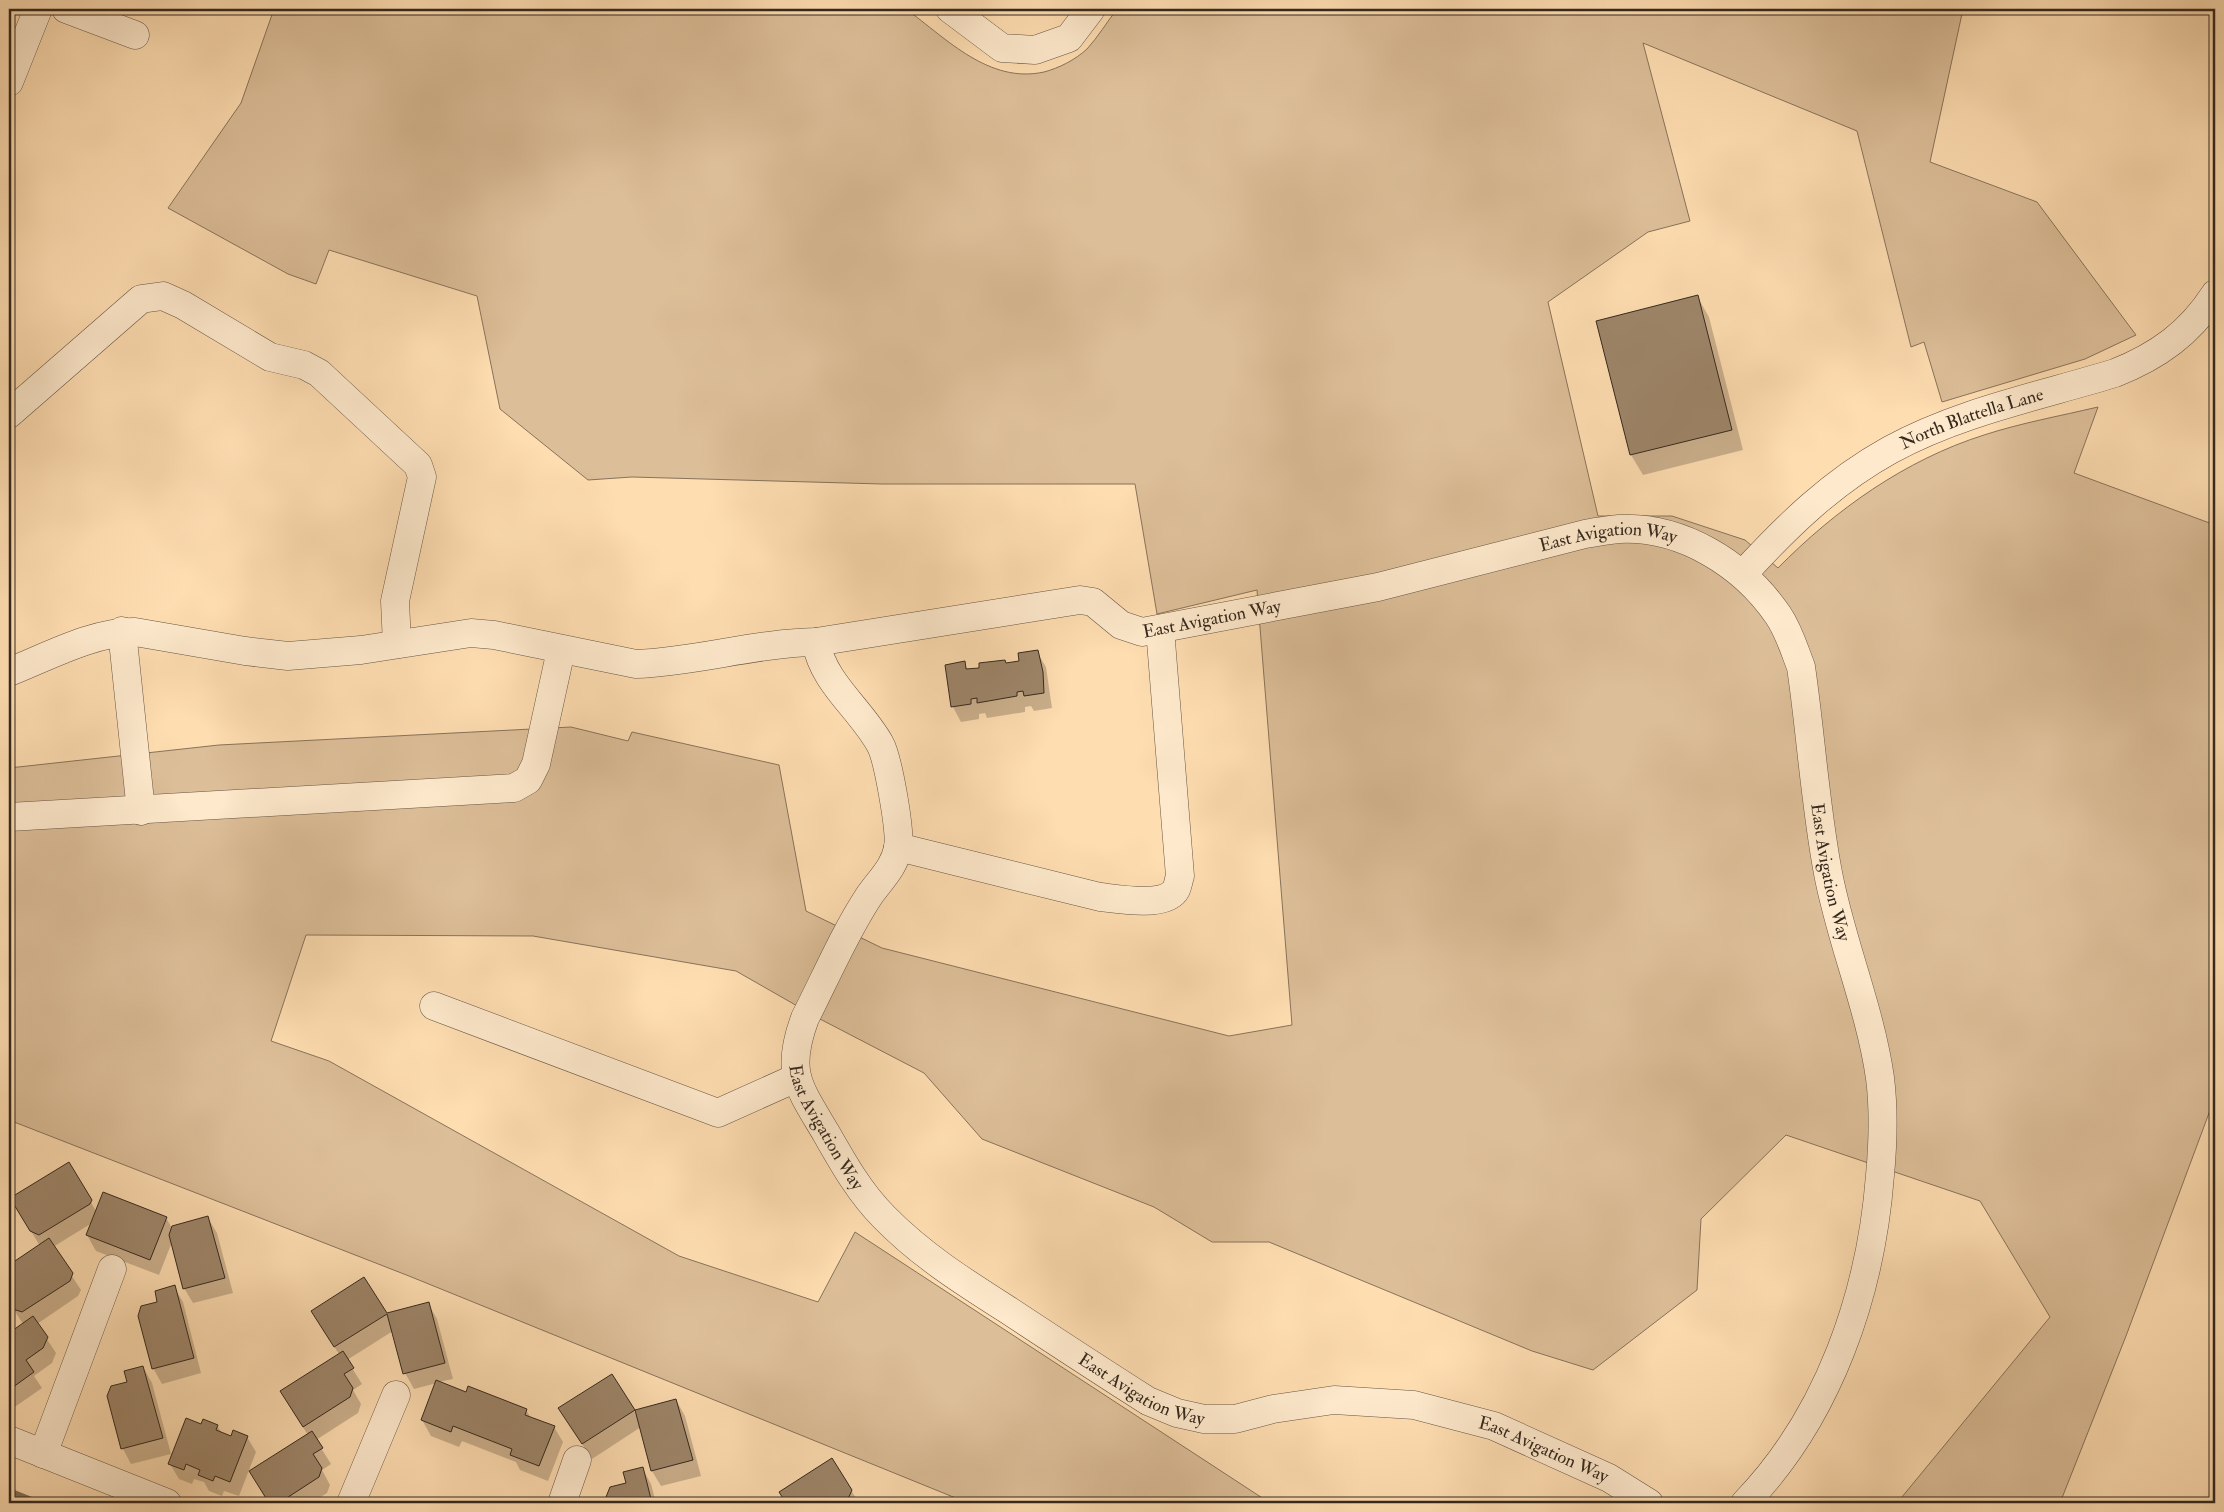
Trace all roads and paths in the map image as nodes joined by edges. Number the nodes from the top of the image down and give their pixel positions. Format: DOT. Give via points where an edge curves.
graph roads {
  1 [pos="38,9"];
  2 [pos="66,9"];
  3 [pos="950,9"];
  4 [pos="1091,9"];
  5 [pos="135,35"];
  6 [pos="9,82"];
  7 [pos="2215,294"];
  8 [pos="9,414"];
  9 [pos="1743,574"];
  10 [pos="1160,629"];
  11 [pos="122,631"];
  12 [pos="816,642"];
  13 [pos="397,644"];
  14 [pos="561,650"];
  15 [pos="9,672"];
  16 [pos="141,811"];
  17 [pos="9,817"];
  18 [pos="898,847"];
  19 [pos="434,1006"];
  20 [pos="796,1078"];
  21 [pos="112,1269"];
  22 [pos="396,1394"];
  23 [pos="9,1440"];
  24 [pos="43,1454"];
  25 [pos="578,1460"];
  26 [pos="168,1503"];
  27 [pos="351,1503"];
  28 [pos="562,1503"];
  29 [pos="1649,1503"];
  30 [pos="1745,1503"];
  1 -- 6 [label="street"];
  2 -- 5 [label="street"];
  3 -- 4 [label="street" via="1002,48 1035,50 1069,38"];
  7 -- 9 [label="street, North Blattella Lane" via="2182,335 2140,364 1958,420 1890,450 1810,505"];
  8 -- 13 [label="street" via="141,299 164,296 270,357 304,365 319,373 418,465 422,477 395,601"];
  9 -- 10 [label="street, East Avigation Way" via="1717,556 1684,540 1654,532 1620,529 1548,542 1378,587"];
  9 -- 30 [label="street, East Avigation Way" via="1778,615 1791,639 1800,667 1828,874 1874,1048 1880,1079 1883,1138 1875,1228 1861,1289 1837,1362 1798,1434 1774,1470"];
  10 -- 12 [label="street, East Avigation Way" via="1142,632 1121,625 1093,602 1080,600"];
  10 -- 18 [label="street" via="1180,876 1176,890 1165,899 1126,901 1100,897"];
  11 -- 13 [label="street, East Avigation Way" via="288,656"];
  11 -- 15 [label="street" via="105,634"];
  11 -- 16 [label="street"];
  12 -- 14 [label="street, East Avigation Way" via="775,644 636,664"];
  12 -- 18 [label="street" via="825,672 884,750"];
  13 -- 14 [label="street, East Avigation Way" via="471,633"];
  14 -- 16 [label="street" via="536,764 528,780 514,788"];
  16 -- 17 [label="street"];
  18 -- 20 [label="street, East Avigation Way" via="893,865 869,896 805,1018 797,1039"];
  19 -- 20 [label="street" via="718,1113"];
  20 -- 29 [label="street, East Avigation Way" via="852,1178 914,1247 1148,1401 1177,1413 1204,1419 1235,1419 1273,1409 1334,1400 1414,1404 1494,1426 1609,1478"];
  21 -- 24 [label="street"];
  22 -- 27 [label="street"];
  23 -- 24 [label="street"];
  24 -- 26 [label="street"];
  25 -- 28 [label="street"];
}
